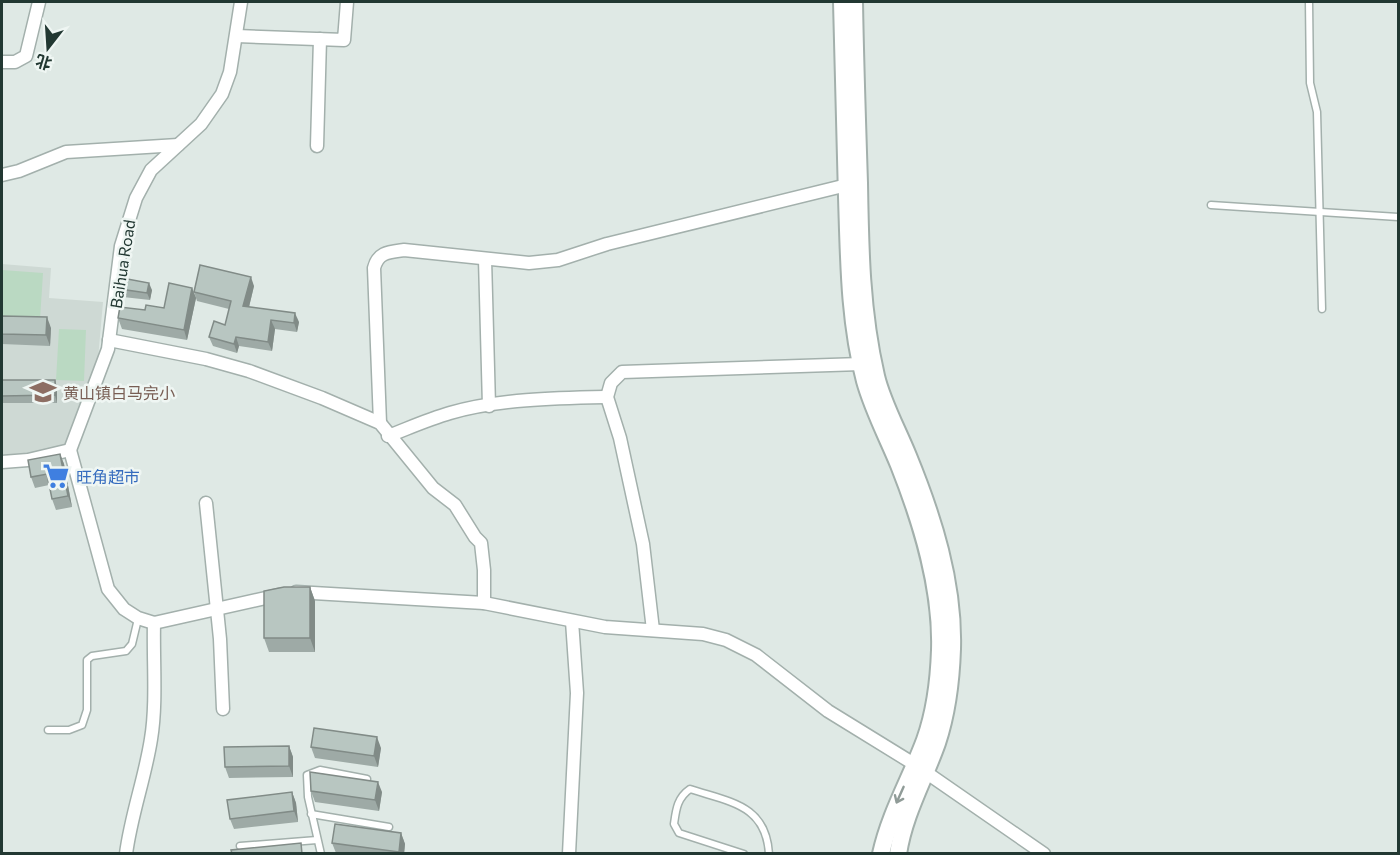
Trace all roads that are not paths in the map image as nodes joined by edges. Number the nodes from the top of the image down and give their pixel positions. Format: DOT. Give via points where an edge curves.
graph roads {
  1 [pos="39,2"];
  2 [pos="241,2"];
  3 [pos="347,2"];
  4 [pos="842,2"];
  5 [pos="854,2"];
  6 [pos="1308,2"];
  7 [pos="237,36"];
  8 [pos="320,39"];
  9 [pos="2,62"];
  10 [pos="178,146"];
  11 [pos="317,146"];
  12 [pos="2,175"];
  13 [pos="847,185"];
  14 [pos="1211,205"];
  15 [pos="1320,212"];
  16 [pos="1398,217"];
  17 [pos="485,259"];
  18 [pos="1322,309"];
  19 [pos="110,340"];
  20 [pos="861,364"];
  21 [pos="607,397"];
  22 [pos="489,406"];
  23 [pos="380,423"];
  24 [pos="388,436"];
  25 [pos="70,450"];
  26 [pos="2,462"];
  27 [pos="206,503"];
  28 [pos="484,603"];
  29 [pos="217,609"];
  30 [pos="138,618"];
  31 [pos="572,621"];
  32 [pos="154,623"];
  33 [pos="653,630"];
  34 [pos="223,709"];
  35 [pos="48,730"];
  36 [pos="920,768"];
  37 [pos="367,779"];
  38 [pos="311,814"];
  39 [pos="390,827"];
  40 [pos="317,840"];
  41 [pos="240,846"];
  42 [pos="126,854"];
  43 [pos="321,854"];
  44 [pos="569,854"];
  45 [pos="744,854"];
  46 [pos="769,854"];
  47 [pos="881,854"];
  48 [pos="898,854"];
  49 [pos="1044,854"];
  1 -- 9 [label="street" via="26,56 15,62"];
  2 -- 7 [label="street, Baihua Road"];
  3 -- 8 [label="street" via="344,40"];
  4 -- 13 [label="street"];
  5 -- 36 [label="street" via="866,319 877,380 933,525 952,624 948,696 937,743"];
  6 -- 15 [label="lane"];
  7 -- 8 [label="street"];
  7 -- 10 [label="street, Baihua Road" via="230,72 219,99"];
  8 -- 11 [label="street"];
  10 -- 12 [label="street" via="66,152"];
  10 -- 19 [label="street, Baihua Road" via="151,170 130,214 121,246"];
  13 -- 17 [label="street" via="607,244 558,260 530,263"];
  13 -- 20 [label="street" via="850,290"];
  14 -- 15 [label="lane"];
  15 -- 16 [label="lane"];
  15 -- 18 [label="lane"];
  17 -- 22 [label="street"];
  17 -- 23 [label="street" via="404,250 386,252 377,258 374,268"];
  19 -- 23 [label="street" via="206,359 249,372"];
  19 -- 25 [label="street, Baihua Road"];
  20 -- 21 [label="street" via="622,372 611,383"];
  20 -- 36 [label="street" via="922,528 936,596 940,648 936,694"];
  21 -- 22 [label="street"];
  21 -- 33 [label="street" via="643,544"];
  22 -- 24 [label="street" via="450,413"];
  23 -- 24 [label="street"];
  24 -- 28 [label="street" via="433,488 455,505 481,543"];
  25 -- 26 [label="street"];
  25 -- 30 [label="street" via="108,589 124,609"];
  27 -- 29 [label="street"];
  28 -- 29 [label="street" via="292,592"];
  28 -- 31 [label="street"];
  29 -- 32 [label="street"];
  29 -- 34 [label="street"];
  30 -- 32 [label="street"];
  30 -- 35 [label="lane" via="132,644 126,651 87,660 87,710 82,724 69,730"];
  31 -- 33 [label="street"];
  31 -- 44 [label="street" via="577,693"];
  32 -- 42 [label="street" via="154,719"];
  33 -- 36 [label="street" via="715,637 747,649 828,711"];
  36 -- 47 [label="street, one-way" via="894,809"];
  36 -- 48 [label="street"];
  36 -- 49 [label="street"];
  37 -- 38 [label="lane" via="320,770 307,775"];
  38 -- 39 [label="lane"];
  38 -- 40 [label="lane"];
  40 -- 41 [label="lane"];
  40 -- 43 [label="lane"];
  45 -- 46 [label="lane" via="679,833 674,824 677,805 685,792 690,789 750,810 764,828"];
}
